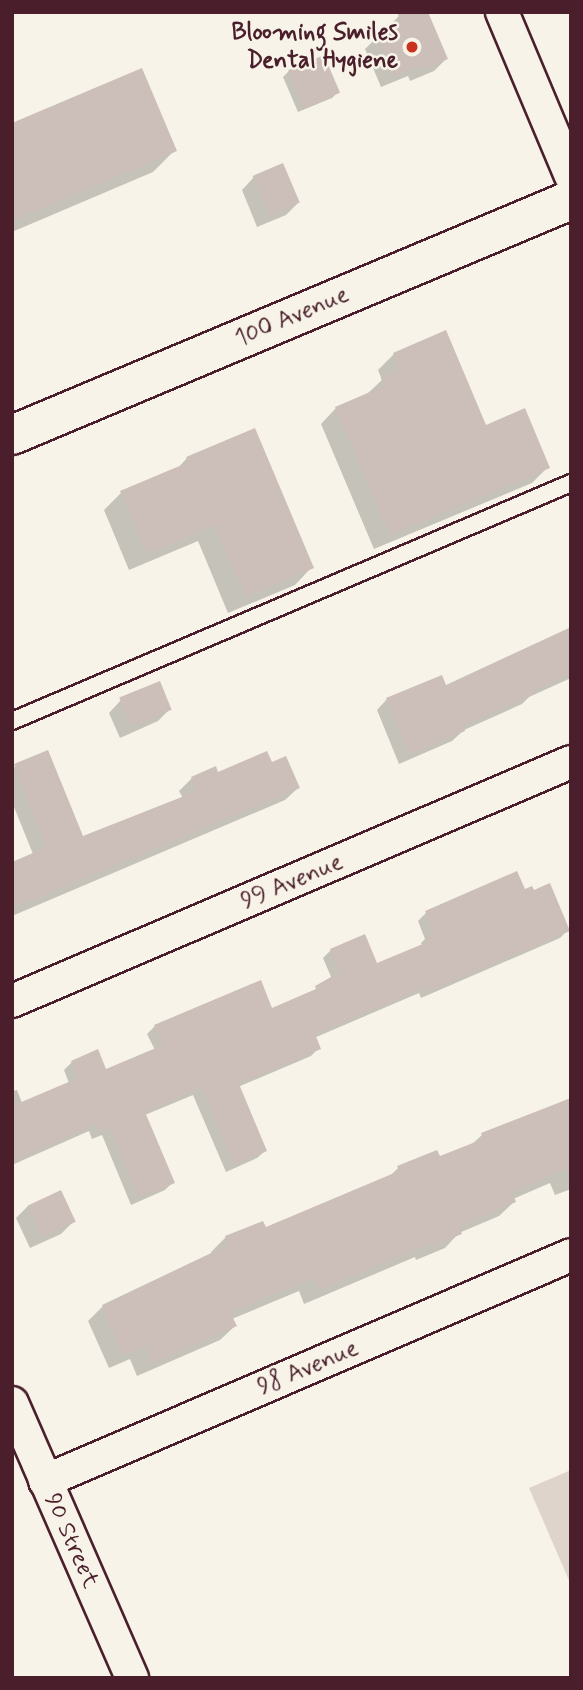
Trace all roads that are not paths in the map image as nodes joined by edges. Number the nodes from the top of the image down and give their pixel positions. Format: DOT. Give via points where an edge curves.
graph roads {
  1 [pos="502,12"];
  2 [pos="571,176"];
  3 [pos="571,200"];
  4 [pos="12,435"];
  5 [pos="571,483"];
  6 [pos="12,722"];
  7 [pos="571,762"];
  8 [pos="12,1001"];
  9 [pos="571,1255"];
  10 [pos="12,1404"];
  11 [pos="45,1480"];
  12 [pos="132,1678"];
  1 -- 2 [label="street"];
  3 -- 4 [label="main road, 100 Avenue"];
  5 -- 6 [label="lane"];
  7 -- 8 [label="street, 99 Avenue"];
  9 -- 11 [label="street, 98 Avenue"];
  10 -- 11 [label="street, 90 Street"];
  11 -- 12 [label="street, 90 Street"];
}
